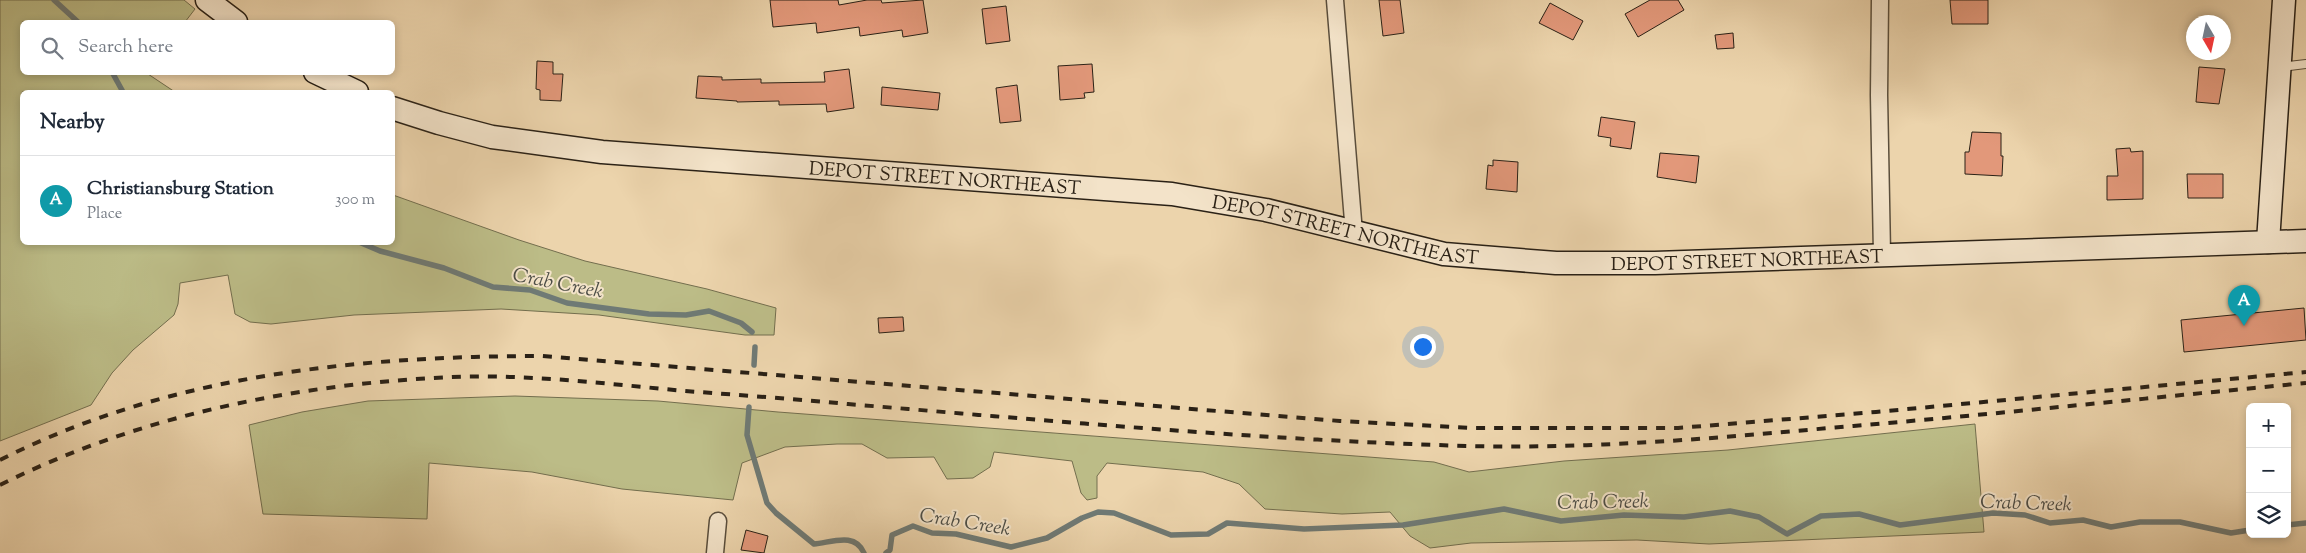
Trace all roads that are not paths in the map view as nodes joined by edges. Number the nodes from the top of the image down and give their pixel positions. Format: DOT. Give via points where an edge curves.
graph roads {
  1 [pos="208,0"];
  2 [pos="1335,0"];
  3 [pos="1880,0"];
  4 [pos="2284,0"];
  5 [pos="233,20"];
  6 [pos="2306,64"];
  7 [pos="2279,67"];
  8 [pos="321,75"];
  9 [pos="352,90"];
  10 [pos="395,109"];
  11 [pos="1354,233"];
  12 [pos="2306,241"];
  13 [pos="2268,242"];
  14 [pos="1882,254"];
  15 [pos="718,521"];
  16 [pos="715,553"];
  1 -- 5 [label="main road"];
  2 -- 11 [label="street"];
  3 -- 14 [label="street"];
  4 -- 7 [label="main road"];
  6 -- 7 [label="lane"];
  7 -- 13 [label="main road"];
  8 -- 9 [label="main road"];
  10 -- 11 [label="main road, DEPOT STREET NORTHEAST" via="492,137 602,152 1172,194 1266,210"];
  11 -- 14 [label="main road, DEPOT STREET NORTHEAST" via="1444,254 1556,263 1655,263"];
  12 -- 13 [label="main road, DEPOT STREET NORTHEAST"];
  13 -- 14 [label="main road, DEPOT STREET NORTHEAST"];
  15 -- 16 [label="street"];
}
